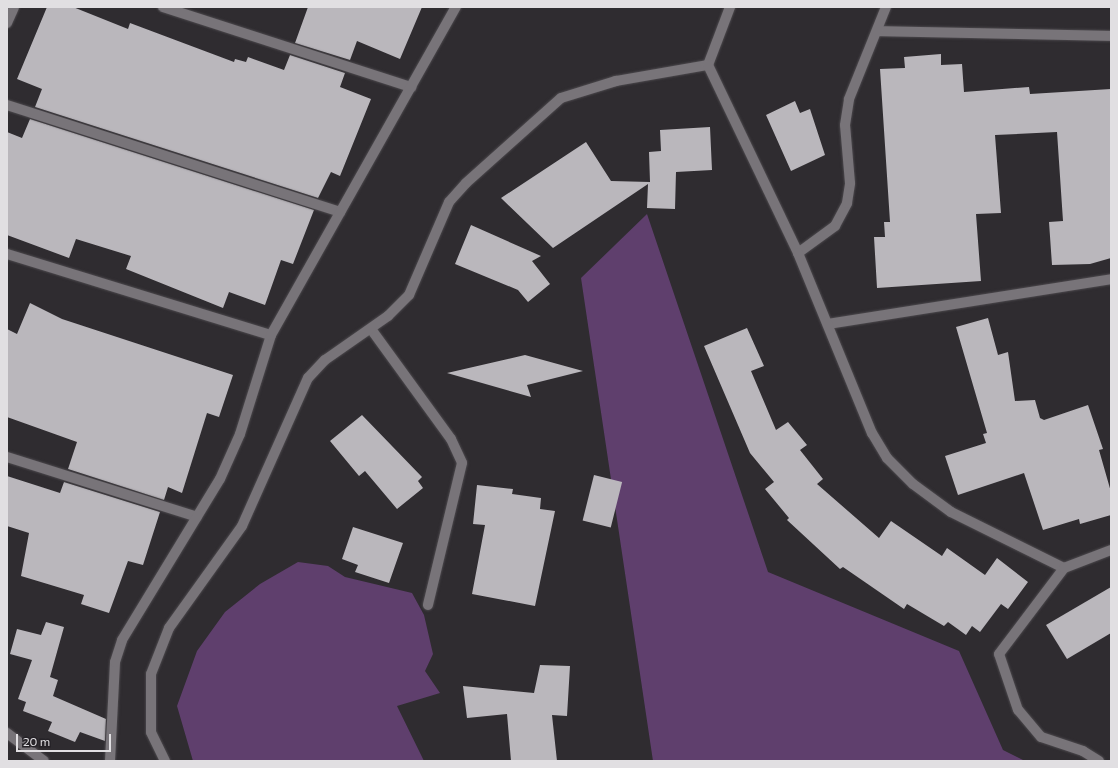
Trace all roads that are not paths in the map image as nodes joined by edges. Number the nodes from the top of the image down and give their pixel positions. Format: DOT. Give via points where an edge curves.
graph roads {
  1 [pos="14,7"];
  2 [pos="163,7"];
  3 [pos="456,7"];
  4 [pos="730,7"];
  5 [pos="886,7"];
  6 [pos="7,23"];
  7 [pos="877,31"];
  8 [pos="1111,36"];
  9 [pos="708,65"];
  10 [pos="411,87"];
  11 [pos="7,105"];
  12 [pos="340,212"];
  13 [pos="798,253"];
  14 [pos="7,254"];
  15 [pos="1111,279"];
  16 [pos="828,324"];
  17 [pos="371,329"];
  18 [pos="271,335"];
  19 [pos="7,457"];
  20 [pos="197,517"];
  21 [pos="1111,550"];
  22 [pos="1064,568"];
  23 [pos="428,605"];
  24 [pos="7,734"];
  25 [pos="44,761"];
  26 [pos="110,761"];
  27 [pos="165,761"];
  28 [pos="1099,761"];
  1 -- 6 [label="street"];
  2 -- 10 [label="street"];
  3 -- 10 [label="street"];
  4 -- 9 [label="street"];
  5 -- 7 [label="street"];
  7 -- 8 [label="street"];
  7 -- 13 [label="street" via="849,99 845,125 850,183 847,203 835,226"];
  9 -- 13 [label="street"];
  9 -- 17 [label="street" via="616,81 561,98 466,183 449,202 409,295"];
  10 -- 12 [label="street"];
  11 -- 12 [label="street"];
  12 -- 18 [label="street"];
  13 -- 16 [label="street"];
  14 -- 18 [label="street"];
  15 -- 16 [label="street"];
  16 -- 22 [label="street" via="872,433 887,458 913,484 951,512"];
  17 -- 23 [label="street" via="451,439 462,463"];
  17 -- 27 [label="street" via="325,360 308,378 242,526 169,628 151,674 151,732"];
  18 -- 20 [label="street" via="240,434 220,479"];
  19 -- 20 [label="street"];
  20 -- 26 [label="street" via="122,640 115,662"];
  21 -- 22 [label="street"];
  22 -- 28 [label="street" via="999,654 1018,710 1041,737 1083,751"];
  24 -- 25 [label="street"];
}
